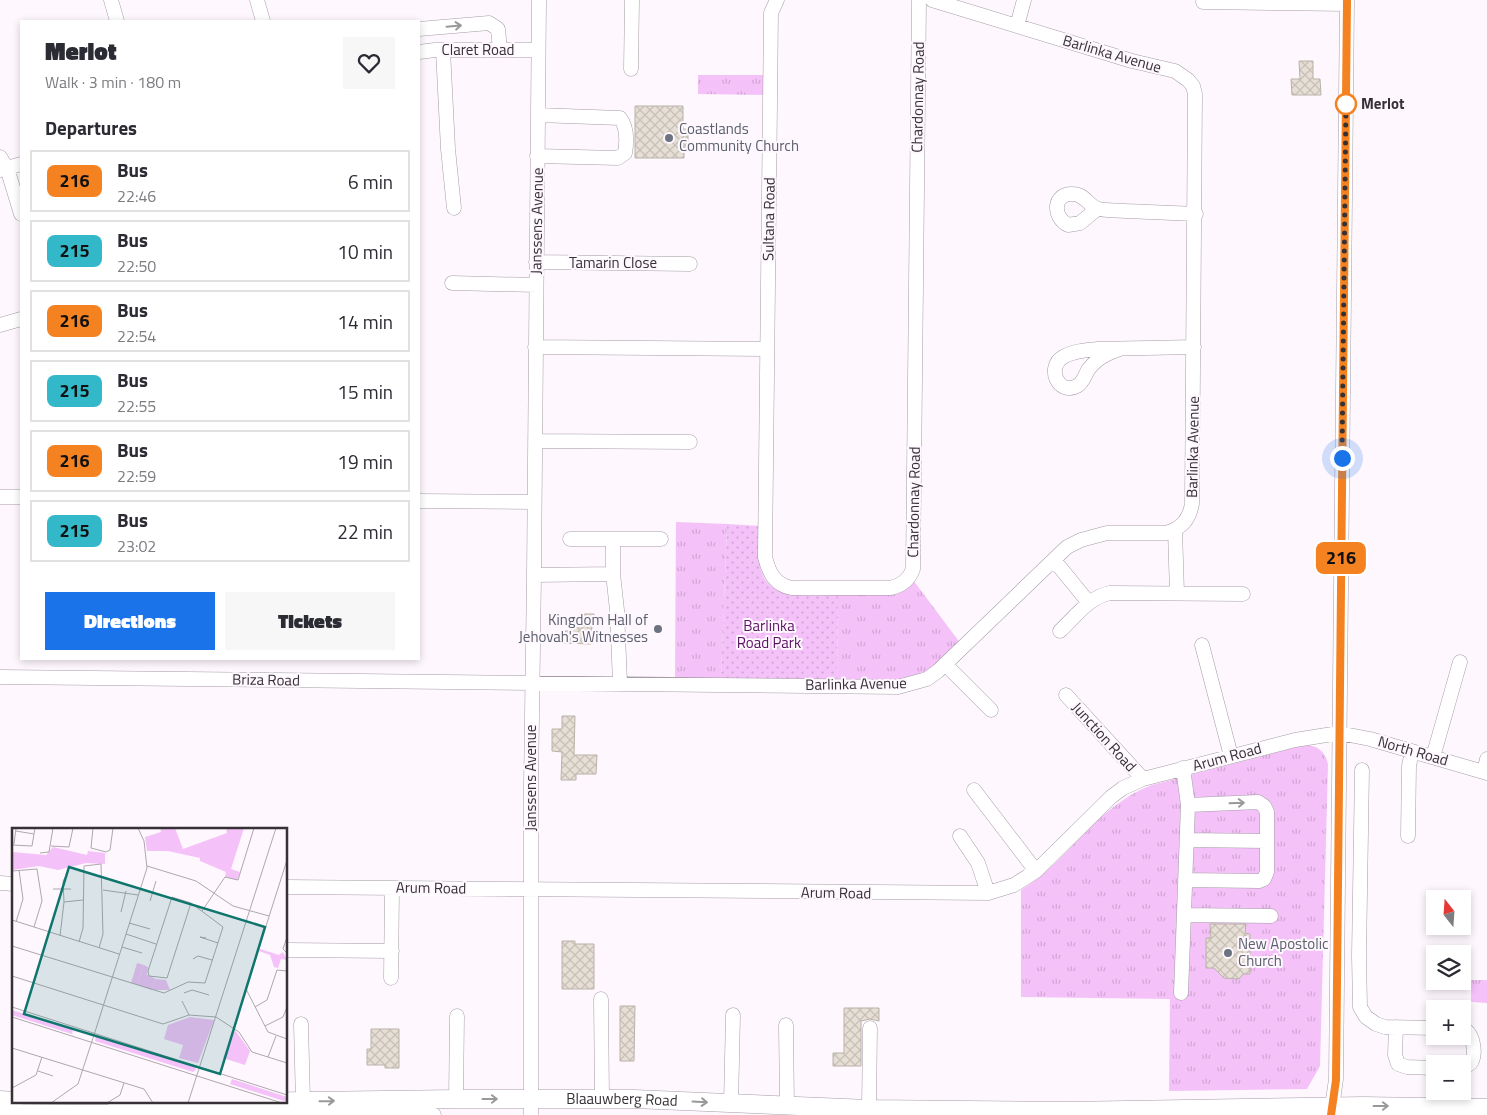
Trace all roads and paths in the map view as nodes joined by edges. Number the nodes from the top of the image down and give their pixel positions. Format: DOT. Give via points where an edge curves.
graph roads {
  1 [pos="111,0"];
  2 [pos="257,0"];
  3 [pos="539,0"];
  4 [pos="632,0"];
  5 [pos="777,0"];
  6 [pos="919,0"];
  7 [pos="932,0"];
  8 [pos="1024,0"];
  9 [pos="1203,2"];
  10 [pos="1347,2"];
  11 [pos="117,20"];
  12 [pos="263,20"];
  13 [pos="1016,26"];
  14 [pos="420,29"];
  15 [pos="500,49"];
  16 [pos="443,50"];
  17 [pos="538,50"];
  18 [pos="420,52"];
  19 [pos="631,69"];
  20 [pos="538,115"];
  21 [pos="537,156"];
  22 [pos="20,164"];
  23 [pos="2,165"];
  24 [pos="454,208"];
  25 [pos="1098,209"];
  26 [pos="20,211"];
  27 [pos="1196,214"];
  28 [pos="536,262"];
  29 [pos="690,264"];
  30 [pos="452,283"];
  31 [pos="536,285"];
  32 [pos="20,319"];
  33 [pos="0,325"];
  34 [pos="535,347"];
  35 [pos="1194,347"];
  36 [pos="768,349"];
  37 [pos="1120,349"];
  38 [pos="534,441"];
  39 [pos="690,442"];
  40 [pos="0,497"];
  41 [pos="20,497"];
  42 [pos="420,501"];
  43 [pos="534,502"];
  44 [pos="1175,530"];
  45 [pos="570,539"];
  46 [pos="613,539"];
  47 [pos="661,539"];
  48 [pos="1054,560"];
  49 [pos="613,574"];
  50 [pos="534,575"];
  51 [pos="1177,593"];
  52 [pos="1243,594"];
  53 [pos="1089,603"];
  54 [pos="1060,631"];
  55 [pos="1202,645"];
  56 [pos="1460,662"];
  57 [pos="946,664"];
  58 [pos="0,677"];
  59 [pos="531,683"];
  60 [pos="620,683"];
  61 [pos="1066,694"];
  62 [pos="991,710"];
  63 [pos="1339,733"];
  64 [pos="1412,750"];
  65 [pos="1231,756"];
  66 [pos="1433,757"];
  67 [pos="1183,768"];
  68 [pos="1486,768"];
  69 [pos="1362,770"];
  70 [pos="1143,779"];
  71 [pos="974,790"];
  72 [pos="1188,805"];
  73 [pos="960,836"];
  74 [pos="1408,836"];
  75 [pos="1187,840"];
  76 [pos="1267,841"];
  77 [pos="1036,871"];
  78 [pos="1185,880"];
  79 [pos="1338,886"];
  80 [pos="288,887"];
  81 [pos="1360,887"];
  82 [pos="392,888"];
  83 [pos="530,890"];
  84 [pos="988,893"];
  85 [pos="1184,915"];
  86 [pos="1271,916"];
  87 [pos="288,950"];
  88 [pos="392,951"];
  89 [pos="391,978"];
  90 [pos="1181,993"];
  91 [pos="601,999"];
  92 [pos="733,1015"];
  93 [pos="457,1016"];
  94 [pos="301,1024"];
  95 [pos="786,1025"];
  96 [pos="1396,1027"];
  97 [pos="870,1028"];
  98 [pos="1426,1028"];
  99 [pos="1471,1036"];
  100 [pos="1471,1061"];
  101 [pos="1426,1068"];
  102 [pos="456,1099"];
  103 [pos="602,1099"];
  104 [pos="162,1102"];
  105 [pos="207,1102"];
  106 [pos="303,1102"];
  107 [pos="732,1104"];
  108 [pos="531,1107"];
  109 [pos="787,1107"];
  110 [pos="1487,1108"];
  111 [pos="869,1109"];
  112 [pos="0,1111"];
  113 [pos="1332,1111"];
  114 [pos="434,1115"];
  1 -- 11 [label="street"];
  2 -- 12 [label="street"];
  3 -- 17 [label="street, Janssens Avenue"];
  4 -- 19 [label="street"];
  5 -- 36 [label="street, Sultana Road" via="771,14"];
  6 -- 36 [label="street, Chardonnay Road" via="914,563 908,578 900,585 890,588 792,588 779,583 769,572 765,557"];
  7 -- 13 [label="street"];
  8 -- 13 [label="street"];
  9 -- 10 [label="street"];
  10 -- 63 [label="street"];
  13 -- 27 [label="street, Barlinka Avenue" via="1176,71 1188,80 1195,94"];
  14 -- 15 [label="street, one-way" via="489,23 498,30"];
  15 -- 16 [label="street, Claret Road"];
  15 -- 17 [label="street, Claret Road"];
  16 -- 18 [label="street, Claret Road"];
  16 -- 24 [label="street"];
  17 -- 20 [label="street, Janssens Avenue"];
  20 -- 21 [label="street, Janssens Avenue"];
  20 -- 21 [label="street" via="620,118 626,128 626,153 618,158"];
  21 -- 28 [label="street, Janssens Avenue"];
  22 -- 23 [label="street"];
  23 -- 26 [label="street"];
  25 -- 27 [label="street"];
  27 -- 35 [label="street, Barlinka Avenue"];
  28 -- 29 [label="street, Tamarin Close"];
  28 -- 31 [label="street, Janssens Avenue"];
  30 -- 31 [label="street"];
  31 -- 34 [label="street, Janssens Avenue"];
  32 -- 33 [label="street"];
  34 -- 36 [label="street"];
  34 -- 38 [label="street, Janssens Avenue"];
  35 -- 37 [label="street"];
  35 -- 44 [label="street, Barlinka Avenue" via="1192,504 1190,515"];
  38 -- 39 [label="street"];
  38 -- 43 [label="street, Janssens Avenue"];
  40 -- 41 [label="street"];
  42 -- 43 [label="street"];
  43 -- 50 [label="street, Janssens Avenue"];
  44 -- 48 [label="street, Barlinka Avenue" via="1095,535 1067,547"];
  44 -- 51 [label="street"];
  45 -- 46 [label="street"];
  46 -- 47 [label="street"];
  46 -- 49 [label="street"];
  48 -- 53 [label="street"];
  48 -- 57 [label="street, Barlinka Avenue"];
  49 -- 50 [label="street"];
  49 -- 60 [label="street"];
  50 -- 59 [label="street, Janssens Avenue"];
  51 -- 52 [label="street"];
  51 -- 53 [label="street" via="1110,592"];
  53 -- 54 [label="street"];
  55 -- 65 [label="street"];
  56 -- 66 [label="street"];
  57 -- 60 [label="street, Barlinka Avenue" via="927,679 898,686"];
  57 -- 62 [label="street"];
  58 -- 59 [label="street, Briza Road"];
  59 -- 60 [label="street, Barlinka Avenue"];
  59 -- 83 [label="street, Janssens Avenue"];
  61 -- 70 [label="street, Junction Road"];
  63 -- 64 [label="street, North Road"];
  63 -- 65 [label="street, Arum Road" via="1302,738"];
  63 -- 79 [label="street"];
  64 -- 66 [label="street, North Road"];
  64 -- 74 [label="street"];
  65 -- 67 [label="street, Arum Road"];
  66 -- 68 [label="street, North Road"];
  67 -- 70 [label="street, Arum Road"];
  67 -- 72 [label="street"];
  69 -- 81 [label="street"];
  70 -- 77 [label="street, Arum Road" via="1111,797"];
  71 -- 77 [label="street"];
  72 -- 75 [label="street"];
  72 -- 76 [label="street, one-way" via="1261,804 1267,812"];
  73 -- 84 [label="street" via="978,863"];
  75 -- 76 [label="street"];
  75 -- 78 [label="street"];
  76 -- 78 [label="street" via="1267,872 1262,880"];
  77 -- 84 [label="street, Arum Road" via="1014,885"];
  78 -- 85 [label="street"];
  79 -- 81 [label="street"];
  79 -- 113 [label="street" via="1336,1080"];
  80 -- 82 [label="street, Arum Road"];
  81 -- 96 [label="street" via="1360,1007 1370,1022"];
  82 -- 83 [label="street, Arum Road"];
  82 -- 88 [label="street"];
  83 -- 84 [label="street, Arum Road"];
  83 -- 108 [label="street, Janssens Avenue"];
  85 -- 86 [label="street"];
  85 -- 90 [label="street"];
  87 -- 88 [label="street"];
  88 -- 89 [label="street"];
  91 -- 103 [label="street"];
  92 -- 107 [label="street"];
  93 -- 102 [label="street"];
  94 -- 106 [label="street"];
  95 -- 109 [label="street"];
  96 -- 98 [label="street"];
  96 -- 101 [label="street" via="1395,1055 1398,1064"];
  97 -- 111 [label="street"];
  99 -- 100 [label="street"];
  106 -- 102 [label="main road, Blaauwberg Road, one-way"];
  102 -- 108 [label="main road, Blaauwberg Road, one-way"];
  103 -- 107 [label="main road, Blaauwberg Road, one-way"];
  103 -- 108 [label="main road, Blaauwberg Road"];
  104 -- 105 [label="main road, Blaauwberg Road"];
  105 -- 106 [label="main road, Blaauwberg Road"];
  107 -- 109 [label="main road, Blaauwberg Road"];
  109 -- 111 [label="main road, Blaauwberg Road"];
  113 -- 110 [label="main road, Blaauwberg Road, one-way" via="1428,1106"];
  111 -- 113 [label="main road, Blaauwberg Road"];
  112 -- 114 [label="street"];
}
